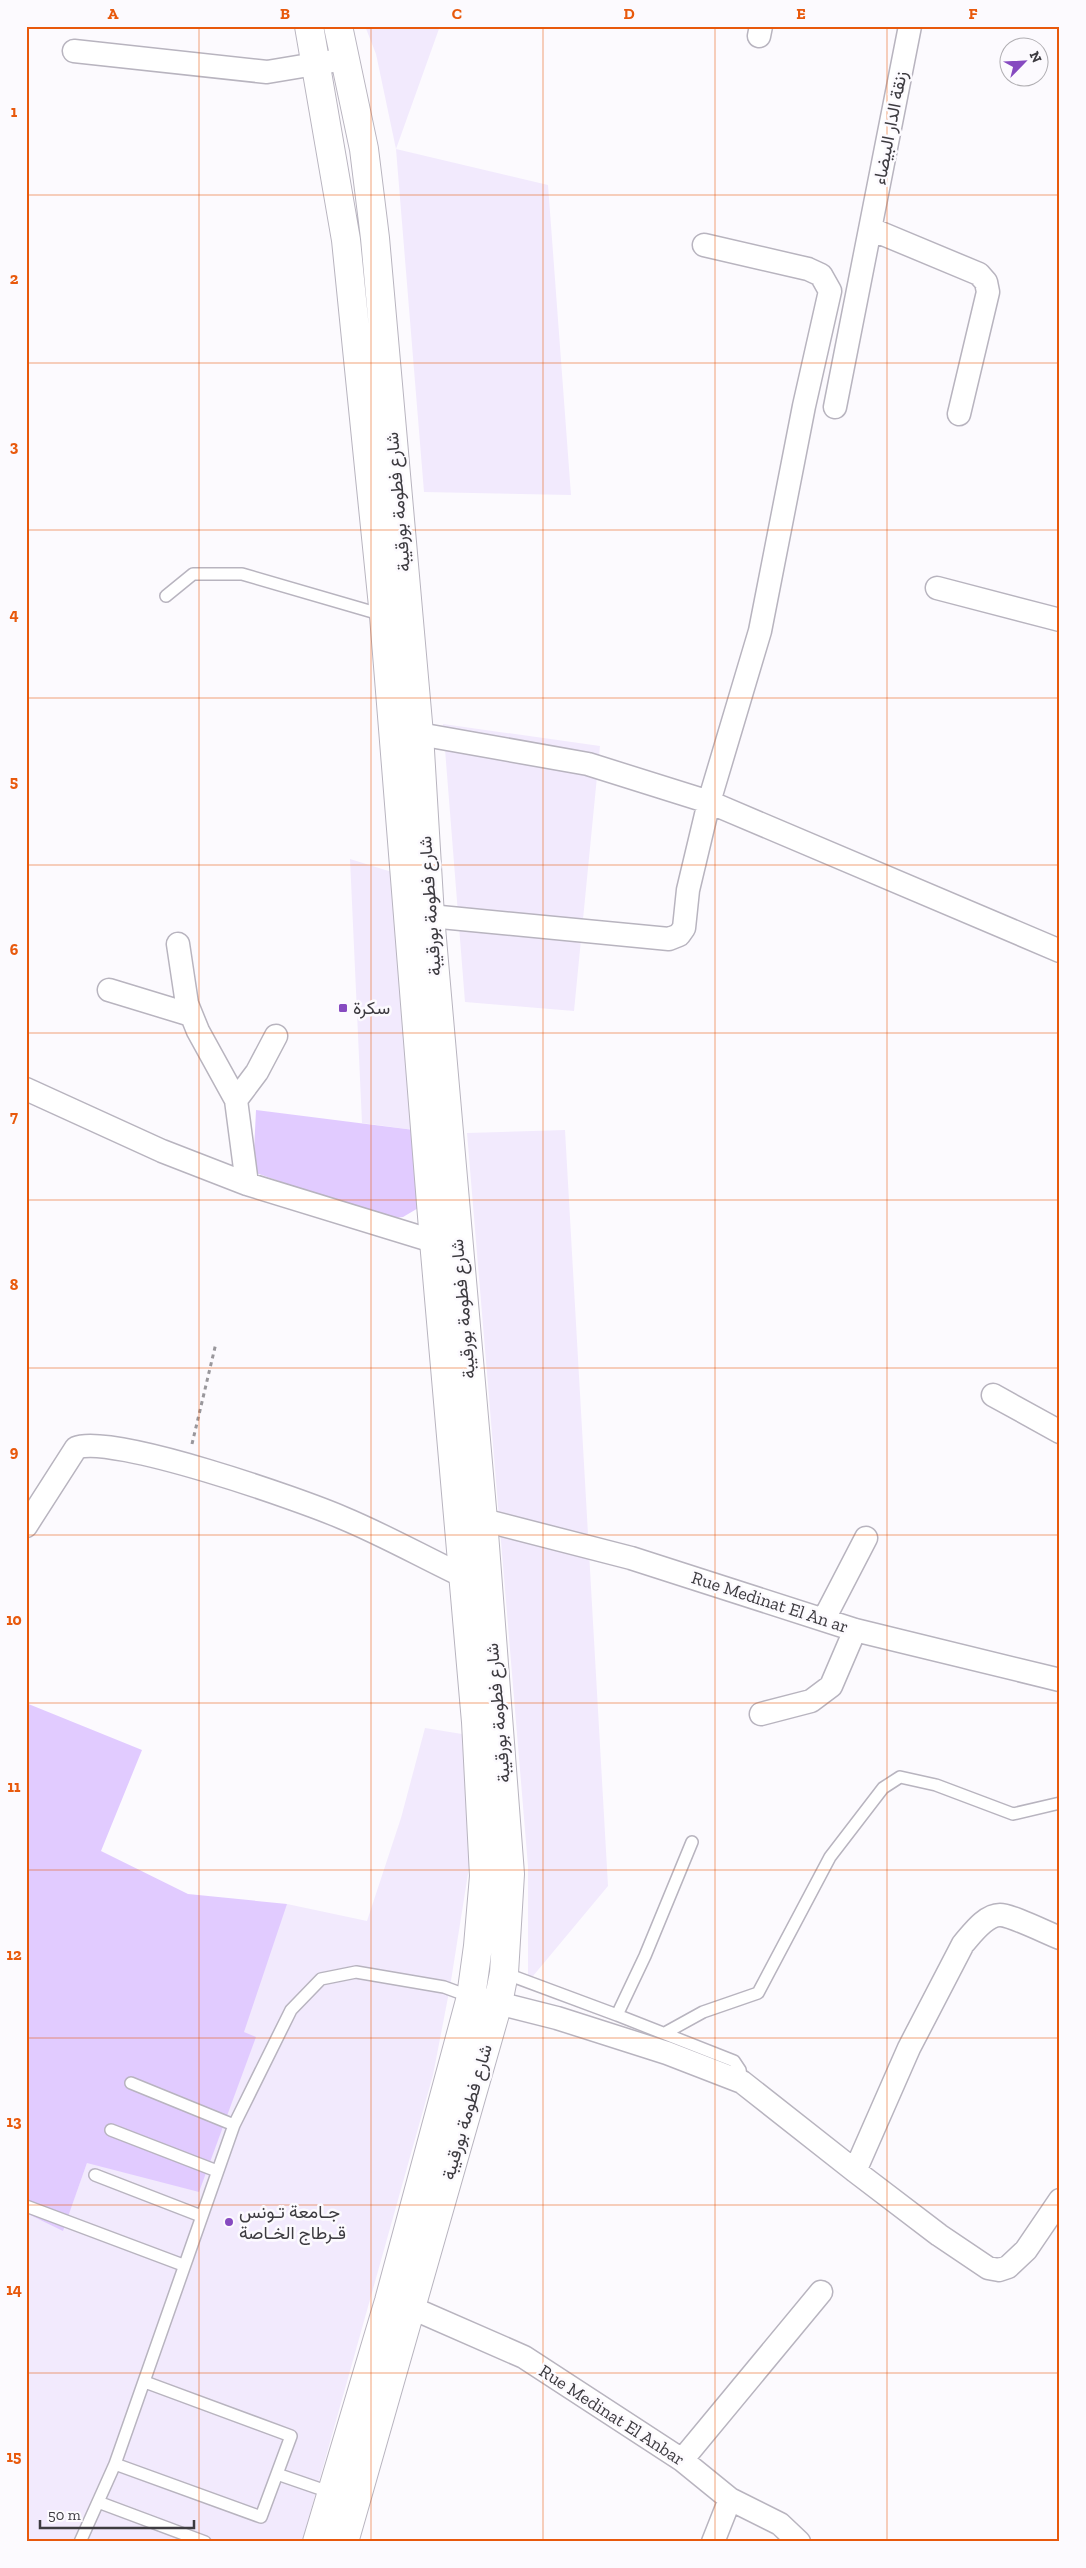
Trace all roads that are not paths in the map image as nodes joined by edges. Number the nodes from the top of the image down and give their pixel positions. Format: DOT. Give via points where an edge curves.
graph roads {
  1 [pos="309,26"];
  2 [pos="338,26"];
  3 [pos="910,26"];
  4 [pos="74,51"];
  5 [pos="345,59"];
  6 [pos="317,64"];
  7 [pos="871,229"];
  8 [pos="704,245"];
  9 [pos="836,407"];
  10 [pos="959,414"];
  11 [pos="937,588"];
  12 [pos="166,596"];
  13 [pos="384,616"];
  14 [pos="1060,620"];
  15 [pos="419,734"];
  16 [pos="709,802"];
  17 [pos="430,916"];
  18 [pos="178,944"];
  19 [pos="1060,951"];
  20 [pos="109,990"];
  21 [pos="191,1015"];
  22 [pos="276,1036"];
  23 [pos="26,1089"];
  24 [pos="236,1100"];
  25 [pos="247,1184"];
  26 [pos="446,1245"];
  27 [pos="993,1395"];
  28 [pos="1060,1432"];
  29 [pos="482,1520"];
  30 [pos="26,1526"];
  31 [pos="866,1538"];
  32 [pos="463,1576"];
  33 [pos="824,1619"];
  34 [pos="855,1630"];
  35 [pos="1060,1680"];
  36 [pos="761,1714"];
  37 [pos="1060,1803"];
  38 [pos="692,1842"];
  39 [pos="1060,1938"];
  40 [pos="504,1973"];
  41 [pos="471,1997"];
  42 [pos="498,2003"];
  43 [pos="617,2015"];
  44 [pos="666,2033"];
  45 [pos="742,2082"];
  46 [pos="131,2083"];
  47 [pos="234,2125"];
  48 [pos="111,2130"];
  49 [pos="218,2171"];
  50 [pos="855,2171"];
  51 [pos="95,2175"];
  52 [pos="1060,2200"];
  53 [pos="26,2206"];
  54 [pos="201,2216"];
  55 [pos="183,2265"];
  56 [pos="821,2292"];
  57 [pos="412,2308"];
  58 [pos="145,2382"];
  59 [pos="682,2460"];
  60 [pos="115,2464"];
  61 [pos="277,2474"];
  62 [pos="332,2493"];
  63 [pos="730,2500"];
  64 [pos="98,2502"];
  65 [pos="80,2542"];
  66 [pos="205,2542"];
  67 [pos="317,2542"];
  68 [pos="344,2542"];
  69 [pos="713,2542"];
  70 [pos="799,2542"];
  1 -- 6 [label="main road, شارع فطومة بورقيبة"];
  2 -- 5 [label="main road, شارع فطومة بورقيبة"];
  3 -- 7 [label="street, زنقة الدار البيضاء"];
  4 -- 6 [label="street" via="267,72"];
  5 -- 6 [label="street"];
  5 -- 15 [label="main road, شارع فطومة بورقيبة" via="364,149 375,238"];
  6 -- 13 [label="main road, شارع فطومة بورقيبة" via="346,240"];
  7 -- 9 [label="street, زنقة الدار البيضاء"];
  7 -- 10 [label="street" via="979,274 986,282 988,292"];
  8 -- 16 [label="street" via="808,270 821,275 830,291 760,630"];
  11 -- 14 [label="street"];
  12 -- 13 [label="lane" via="193,574 242,574"];
  13 -- 26 [label="main road, شارع فطومة بورقيبة"];
  15 -- 16 [label="street" via="588,764"];
  15 -- 17 [label="main road, شارع فطومة بورقيبة"];
  16 -- 17 [label="street" via="688,890 684,928 679,935 669,939"];
  16 -- 19 [label="street"];
  17 -- 26 [label="main road, شارع فطومة بورقيبة"];
  18 -- 21 [label="street" via="183,987"];
  20 -- 21 [label="street"];
  21 -- 24 [label="street"];
  22 -- 24 [label="street"];
  23 -- 25 [label="street" via="162,1151"];
  24 -- 25 [label="street"];
  25 -- 26 [label="street"];
  26 -- 29 [label="main road, شارع فطومة بورقيبة"];
  26 -- 32 [label="main road, شارع فطومة بورقيبة"];
  27 -- 28 [label="street"];
  29 -- 33 [label="street, Rue Medinat El An ar" via="631,1558"];
  29 -- 40 [label="main road, شارع فطومة بورقيبة" via="510,1874"];
  30 -- 32 [label="street" via="76,1448 110,1448 187,1464 342,1517"];
  31 -- 33 [label="street"];
  32 -- 41 [label="main road, شارع فطومة بورقيبة" via="476,1722 484,1876"];
  33 -- 34 [label="street, Rue Medinat El An ar"];
  34 -- 35 [label="street, Rue Medinat El An ar"];
  34 -- 36 [label="street" via="831,1686 811,1701"];
  37 -- 44 [label="lane" via="1013,1814 936,1785 900,1777 883,1788 830,1857 758,1993 703,2012"];
  38 -- 43 [label="lane"];
  39 -- 50 [label="street" via="1000,1915 989,1918 975,1930 963,1944 909,2048"];
  40 -- 42 [label="main road, شارع فطومة بورقيبة"];
  40 -- 43 [label="lane"];
  41 -- 42 [label="street"];
  41 -- 47 [label="lane" via="444,1987 356,1972 321,1979 291,2010"];
  41 -- 62 [label="main road, شارع فطومة بورقيبة" via="389,2301"];
  42 -- 45 [label="street" via="667,2053"];
  42 -- 57 [label="main road, شارع فطومة بورقيبة"];
  43 -- 44 [label="lane"];
  44 -- 45 [label="lane" via="734,2061"];
  45 -- 50 [label="street"];
  46 -- 47 [label="lane"];
  47 -- 49 [label="lane"];
  48 -- 49 [label="lane"];
  49 -- 54 [label="lane"];
  50 -- 52 [label="street" via="988,2268 999,2270 1008,2267 1026,2250"];
  51 -- 54 [label="lane"];
  53 -- 55 [label="lane"];
  54 -- 55 [label="lane"];
  55 -- 58 [label="lane"];
  56 -- 59 [label="street"];
  57 -- 59 [label="street, Rue Medinat El Anbar" via="524,2357"];
  57 -- 68 [label="main road, شارع فطومة بورقيبة"];
  58 -- 60 [label="lane"];
  58 -- 61 [label="lane" via="291,2436"];
  59 -- 63 [label="street, Rue Medinat El Anbar"];
  60 -- 61 [label="lane" via="261,2517"];
  60 -- 64 [label="lane"];
  61 -- 62 [label="lane"];
  62 -- 67 [label="main road, شارع فطومة بورقيبة"];
  63 -- 69 [label="street"];
  63 -- 70 [label="street, Rue Medinat El Anbar" via="780,2524"];
  64 -- 65 [label="lane"];
  64 -- 66 [label="lane"];
}
